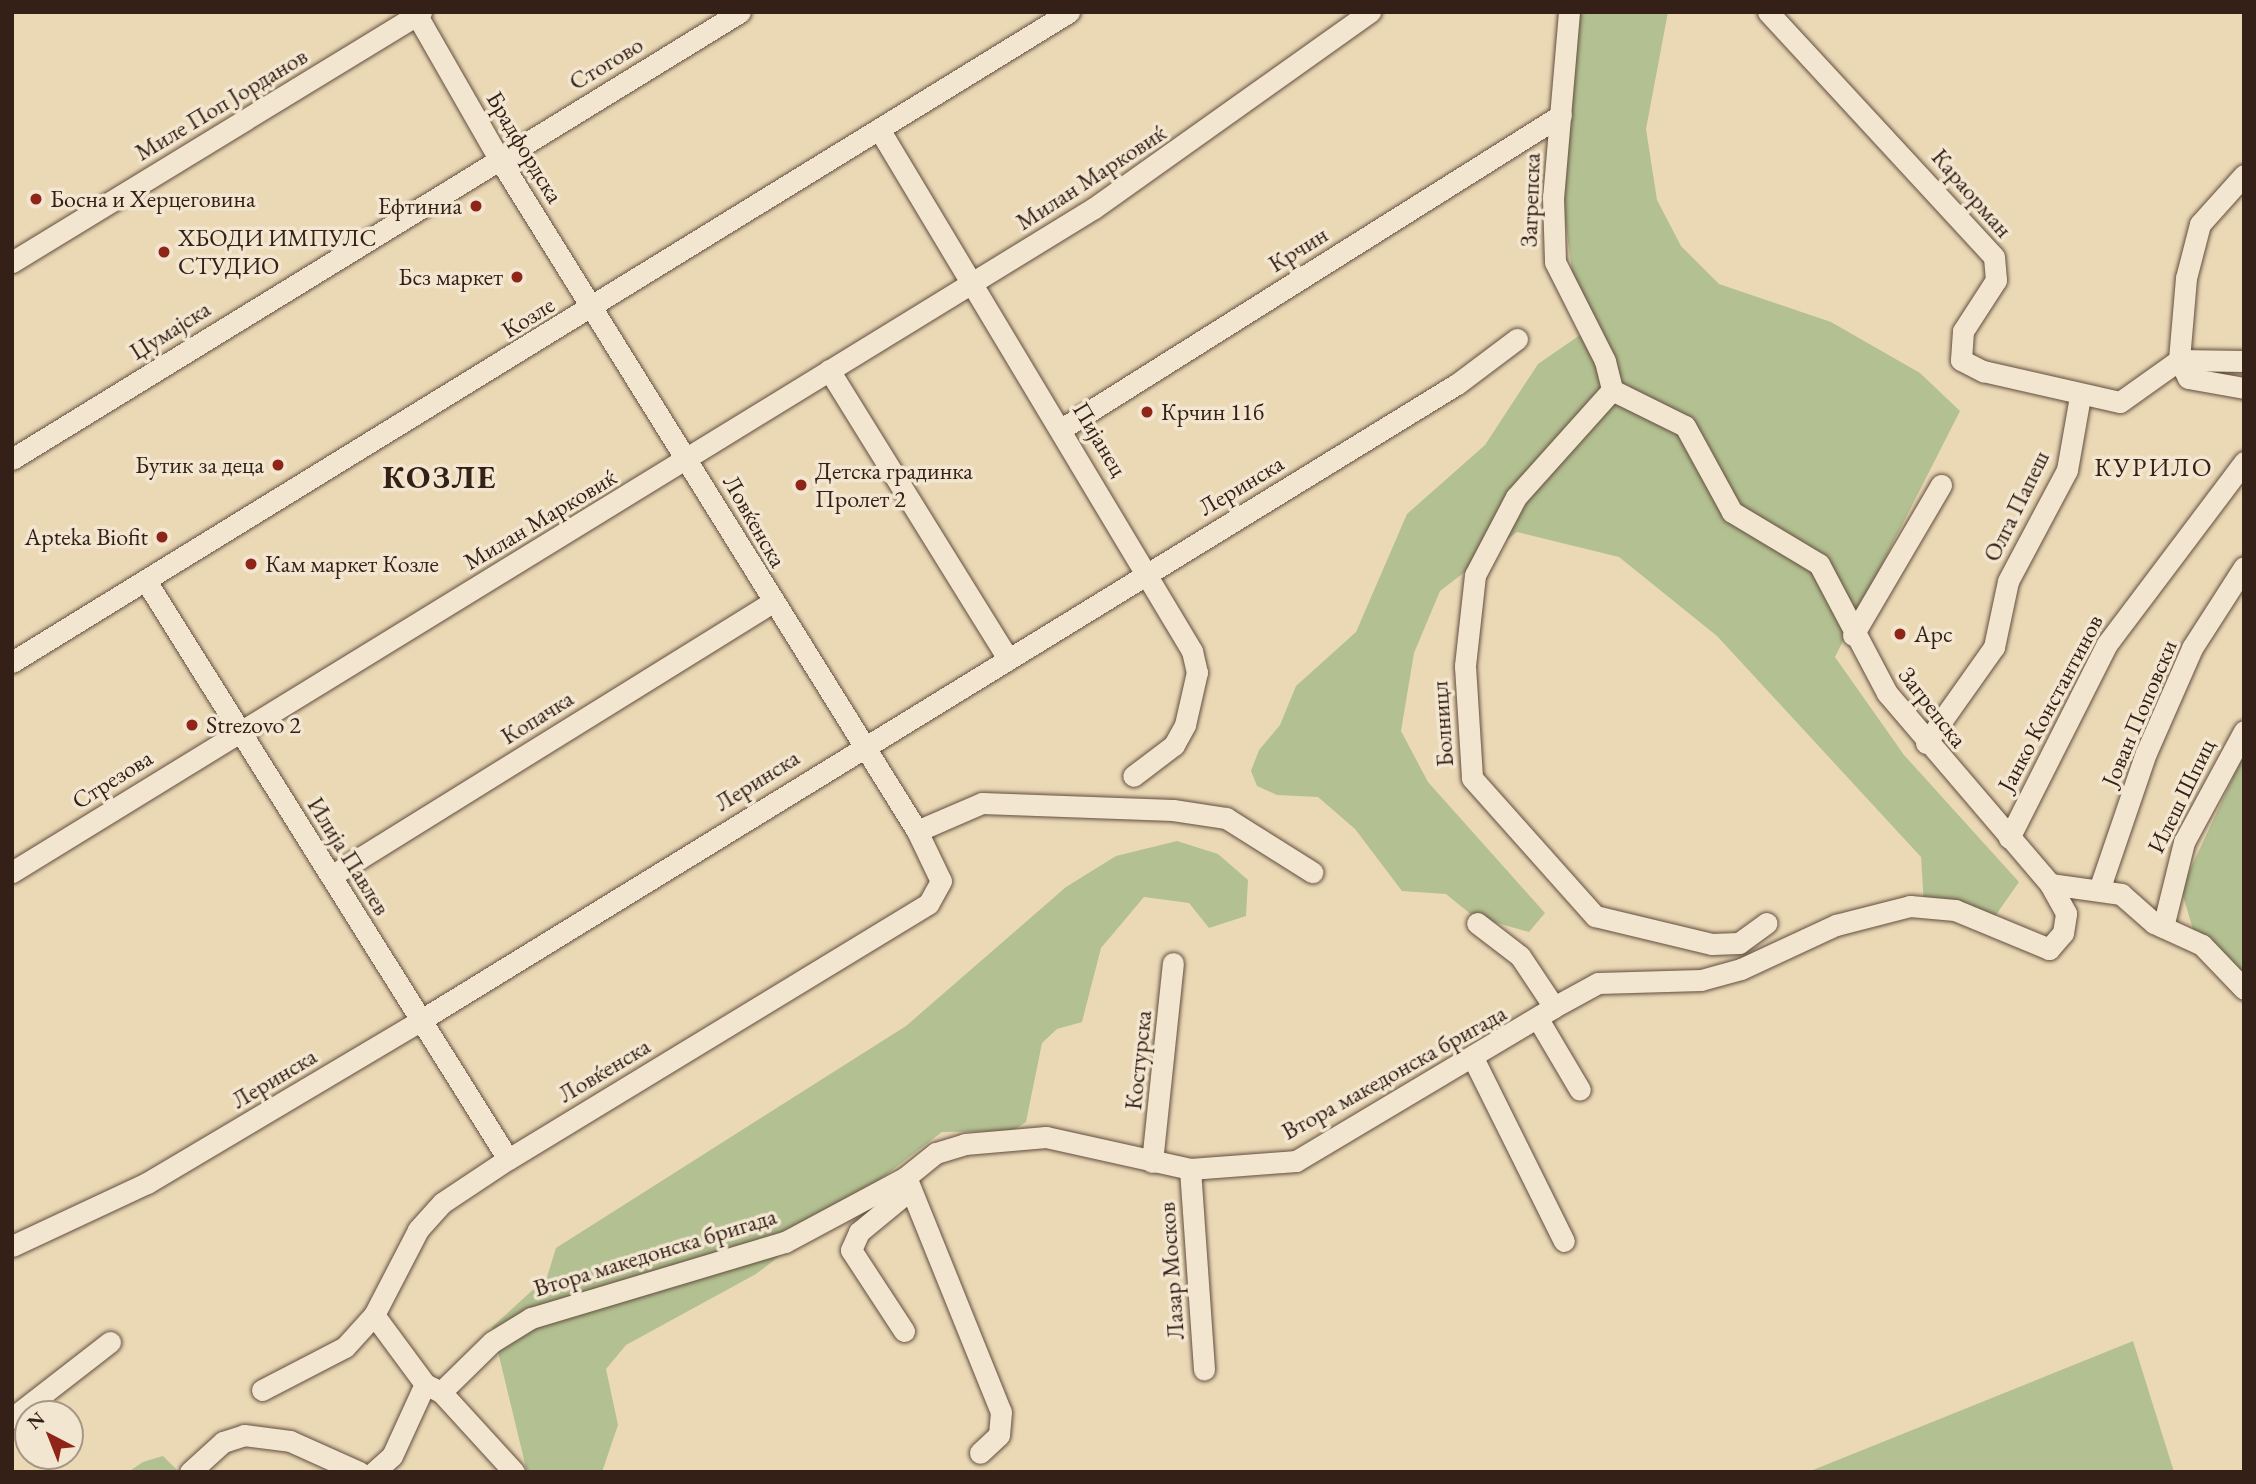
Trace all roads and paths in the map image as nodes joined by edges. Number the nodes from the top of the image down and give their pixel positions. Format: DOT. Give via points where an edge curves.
graph roads {
  1 [pos="740,12"];
  2 [pos="1069,12"];
  3 [pos="1370,12"];
  4 [pos="1569,12"];
  5 [pos="418,13"];
  6 [pos="1775,13"];
  7 [pos="1560,115"];
  8 [pos="880,129"];
  9 [pos="498,158"];
  10 [pos="2244,175"];
  11 [pos="12,262"];
  12 [pos="972,284"];
  13 [pos="593,307"];
  14 [pos="1517,339"];
  15 [pos="2179,360"];
  16 [pos="2244,361"];
  17 [pos="830,370"];
  18 [pos="2244,388"];
  19 [pos="1612,390"];
  20 [pos="2080,396"];
  21 [pos="1063,428"];
  22 [pos="12,459"];
  23 [pos="689,460"];
  24 [pos="2244,462"];
  25 [pos="1941,485"];
  26 [pos="2244,567"];
  27 [pos="1149,570"];
  28 [pos="146,581"];
  29 [pos="771,603"];
  30 [pos="1853,635"];
  31 [pos="1006,656"];
  32 [pos="12,662"];
  33 [pos="240,731"];
  34 [pos="2244,731"];
  35 [pos="1926,743"];
  36 [pos="863,745"];
  37 [pos="1133,776"];
  38 [pos="917,831"];
  39 [pos="2009,838"];
  40 [pos="12,872"];
  41 [pos="1312,872"];
  42 [pos="331,876"];
  43 [pos="2050,884"];
  44 [pos="2100,887"];
  45 [pos="1477,923"];
  46 [pos="1767,923"];
  47 [pos="2163,927"];
  48 [pos="1173,963"];
  49 [pos="2244,989"];
  50 [pos="1546,1013"];
  51 [pos="421,1020"];
  52 [pos="1474,1060"];
  53 [pos="1580,1090"];
  54 [pos="508,1159"];
  55 [pos="1152,1162"];
  56 [pos="1190,1169"];
  57 [pos="909,1183"];
  58 [pos="1564,1241"];
  59 [pos="12,1247"];
  60 [pos="365,1327"];
  61 [pos="904,1331"];
  62 [pos="110,1342"];
  63 [pos="1204,1370"];
  64 [pos="433,1388"];
  65 [pos="261,1390"];
  66 [pos="12,1418"];
  67 [pos="980,1453"];
  68 [pos="190,1472"];
  69 [pos="359,1472"];
  70 [pos="374,1472"];
  71 [pos="514,1472"];
  1 -- 9 [label="street, Стогово"];
  2 -- 8 [label="street, Козле"];
  3 -- 12 [label="street, Милан Марковиќ" via="1176,155"];
  4 -- 7 [label="street, Загрепска"];
  5 -- 9 [label="street, Брадфордска"];
  5 -- 11 [label="street, Миле Поп Јорданов"];
  6 -- 20 [label="street, Караорман" via="1994,257 1996,279 1963,331 1961,360"];
  7 -- 19 [label="street, Загрепска" via="1555,262 1605,361"];
  7 -- 21 [label="street, Крчин"];
  8 -- 12 [label="street, Пијанец"];
  8 -- 13 [label="street, Козле"];
  9 -- 13 [label="street, Брадфордска"];
  9 -- 22 [label="street, Џумајска"];
  10 -- 15 [label="street" via="2200,224 2186,278"];
  12 -- 17 [label="street, Милан Марковиќ"];
  12 -- 21 [label="street, Пијанец"];
  13 -- 23 [label="street, Ловќенска"];
  13 -- 28 [label="street, Козле"];
  14 -- 27 [label="street, Леринска" via="1457,384"];
  15 -- 16 [label="street"];
  15 -- 18 [label="street" via="2188,378"];
  15 -- 20 [label="street, Караорман" via="2120,402"];
  17 -- 23 [label="street, Милан Марковиќ"];
  17 -- 31 [label="street"];
  19 -- 30 [label="street, Загрепска" via="1641,408 1675,419 1692,434 1732,512 1819,564"];
  19 -- 46 [label="street, Болницл" via="1528,480 1475,575 1465,666 1472,778 1595,916 1623,928 1712,944 1739,943"];
  20 -- 35 [label="street, Олга Папеш" via="2067,470 2008,582 1994,647"];
  21 -- 27 [label="street, Пијанец"];
  23 -- 29 [label="street, Ловќенска"];
  23 -- 33 [label="street, Милан Марковиќ"];
  24 -- 39 [label="street, Јанко Константинов" via="2107,643"];
  25 -- 30 [label="street"];
  26 -- 44 [label="street, Јован Поповски" via="2192,648 2146,753"];
  27 -- 31 [label="street, Леринска"];
  27 -- 37 [label="street, Пијанец" via="1181,623 1196,672 1174,745"];
  28 -- 32 [label="street, Козле"];
  28 -- 33 [label="street, Илија Павлев"];
  29 -- 36 [label="street, Ловќенска"];
  29 -- 42 [label="street, Копачка"];
  30 -- 35 [label="street, Загрепска" via="1866,664"];
  31 -- 36 [label="street, Леринска"];
  33 -- 40 [label="street, Стрезова"];
  33 -- 42 [label="street, Илија Павлев"];
  34 -- 47 [label="street, Илеш Шпиц" via="2184,842"];
  35 -- 39 [label="street, Загрепска"];
  36 -- 38 [label="street, Ловќенска"];
  36 -- 51 [label="street, Леринска"];
  38 -- 41 [label="street" via="982,803 1173,810 1226,818"];
  38 -- 54 [label="street, Ловќенска" via="941,881 928,904"];
  39 -- 43 [label="street, Загрепска"];
  42 -- 51 [label="street, Илија Павлев"];
  43 -- 44 [label="street"];
  43 -- 50 [label="street, Втора македонска бригада" via="2066,913 2063,933 2049,949 1955,910 1910,906 1836,925 1741,969 1701,980 1598,984"];
  44 -- 47 [label="street" via="2121,894"];
  45 -- 50 [label="street" via="1520,956"];
  47 -- 49 [label="street" via="2202,945"];
  48 -- 55 [label="street, Костурска"];
  50 -- 52 [label="street, Втора македонска бригада"];
  50 -- 53 [label="street"];
  51 -- 54 [label="street, Илија Павлев"];
  51 -- 59 [label="street, Леринска" via="147,1183"];
  52 -- 56 [label="street, Втора македонска бригада" via="1296,1161"];
  52 -- 58 [label="street"];
  54 -- 60 [label="street, Ловќенска" via="429,1215"];
  55 -- 56 [label="street, Втора македонска бригада"];
  55 -- 57 [label="street, Втора македонска бригада" via="1014,1136 936,1153"];
  56 -- 63 [label="street, Лазар Москов"];
  57 -- 61 [label="street" via="859,1233 851,1250"];
  57 -- 64 [label="street, Втора македонска бригада" via="785,1242 531,1318"];
  57 -- 67 [label="street" via="1001,1412 999,1435"];
  60 -- 64 [label="street"];
  60 -- 65 [label="street"];
  62 -- 66 [label="street"];
  64 -- 70 [label="street" via="392,1456"];
  64 -- 71 [label="street"];
  68 -- 69 [label="street" via="223,1442 244,1435 290,1441"];
}
